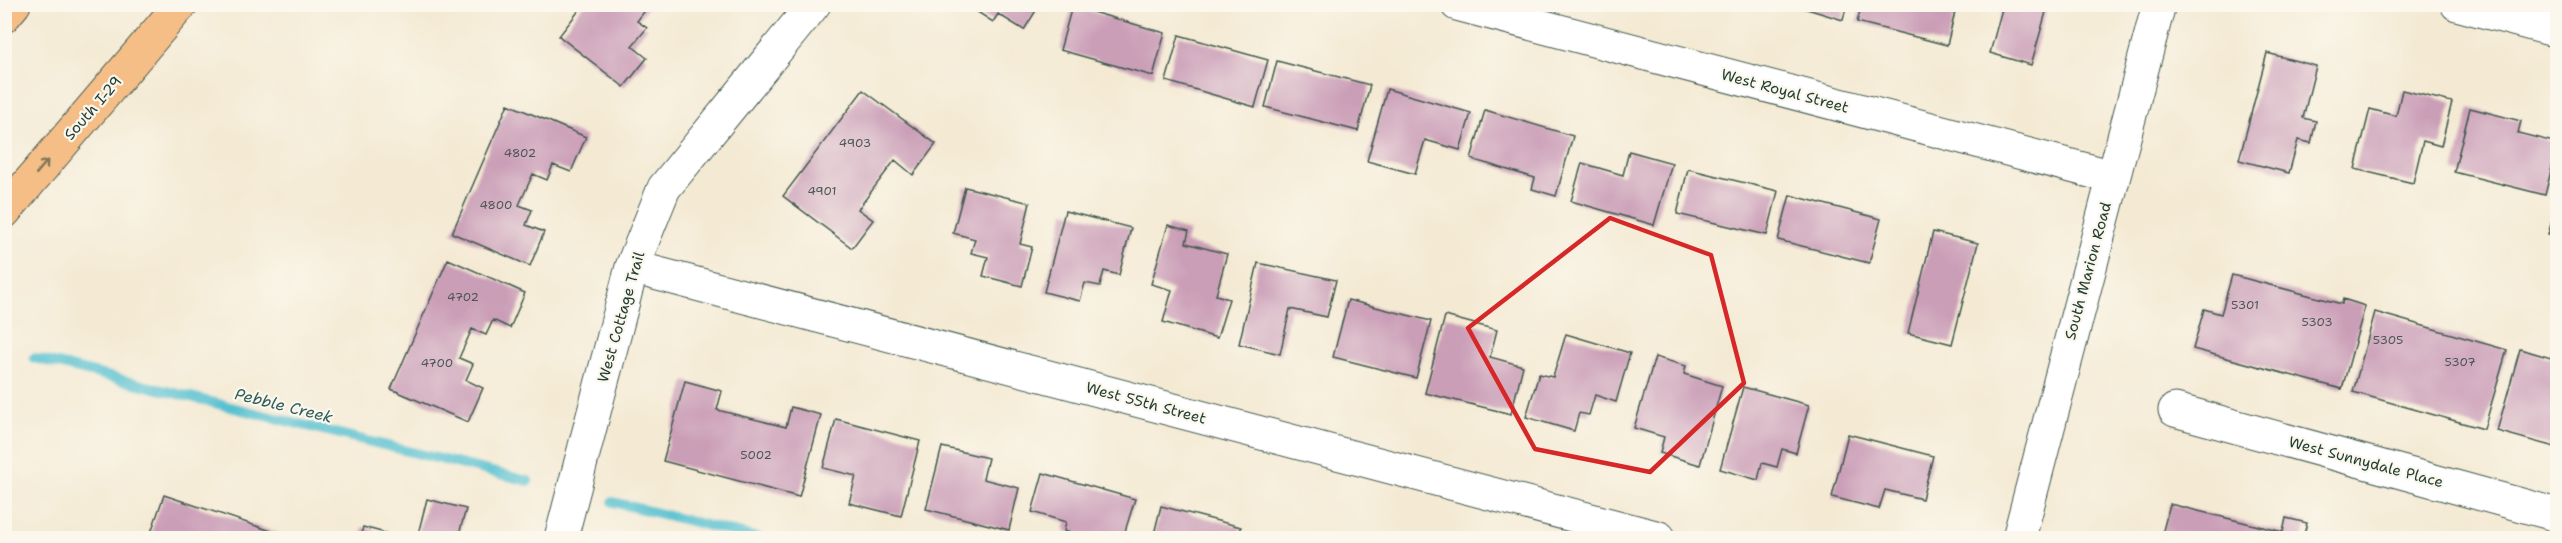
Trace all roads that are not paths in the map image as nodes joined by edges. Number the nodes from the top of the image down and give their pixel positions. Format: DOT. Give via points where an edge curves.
graph roads {
  1 [pos="14,4"];
  2 [pos="181,4"];
  3 [pos="814,4"];
  4 [pos="1457,4"];
  5 [pos="2159,4"];
  6 [pos="2457,4"];
  7 [pos="4,16"];
  8 [pos="2558,31"];
  9 [pos="2113,177"];
  10 [pos="4,212"];
  11 [pos="632,267"];
  12 [pos="2175,410"];
  13 [pos="2558,515"];
  14 [pos="561,538"];
  15 [pos="1659,538"];
  16 [pos="2019,538"];
  1 -- 7 [label="highway"];
  10 -- 2 [label="highway, South I-29, one-way"];
  3 -- 11 [label="street, West Cottage Trail" via="664,188"];
  4 -- 9 [label="street, West Royal Street"];
  5 -- 9 [label="street, South Marion Road"];
  6 -- 8 [label="street"];
  9 -- 16 [label="street, South Marion Road"];
  11 -- 14 [label="street, West Cottage Trail"];
  11 -- 15 [label="street, West 55th Street"];
  12 -- 13 [label="street, West Sunnydale Place"];
}
